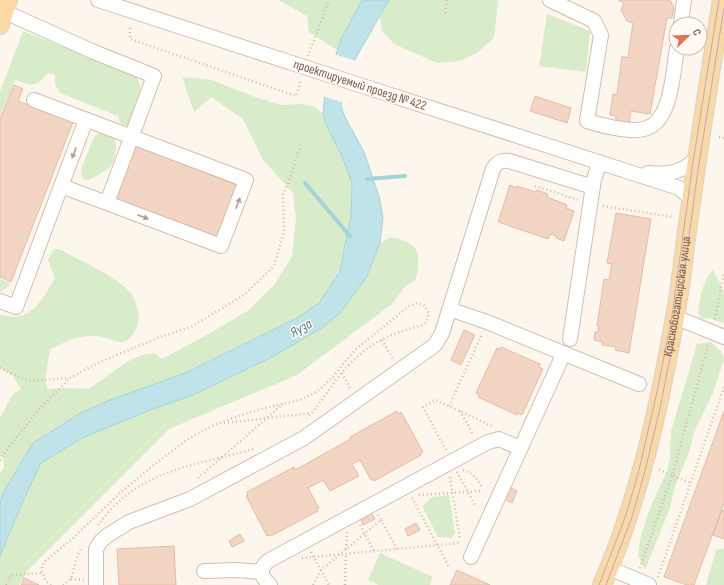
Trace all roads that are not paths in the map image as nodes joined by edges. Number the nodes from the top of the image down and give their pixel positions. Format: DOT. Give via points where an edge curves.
graph roads {
  1 [pos="98,0"];
  2 [pos="550,0"];
  3 [pos="684,0"];
  4 [pos="722,0"];
  5 [pos="4,12"];
  6 [pos="681,16"];
  7 [pos="676,56"];
  8 [pos="34,100"];
  9 [pos="86,120"];
  10 [pos="131,137"];
  11 [pos="697,156"];
  12 [pos="600,162"];
  13 [pos="622,170"];
  14 [pos="61,186"];
  15 [pos="593,187"];
  16 [pos="691,202"];
  17 [pos="107,203"];
  18 [pos="0,301"];
  19 [pos="449,309"];
  20 [pos="675,317"];
  21 [pos="718,334"];
  22 [pos="570,339"];
  23 [pos="564,353"];
  24 [pos="639,384"];
  25 [pos="520,448"];
  26 [pos="471,557"];
  27 [pos="609,568"];
  28 [pos="204,572"];
  29 [pos="262,572"];
  30 [pos="648,581"];
  31 [pos="92,583"];
  32 [pos="270,585"];
  33 [pos="602,585"];
  1 -- 12 [label="street, проектируемый проезд № 422, bridge"];
  2 -- 7 [label="street" via="594,21 601,34 586,121 631,130 647,128 664,112"];
  3 -- 6 [label="street"];
  4 -- 11 [label="main road, Краснобогатырская улица"];
  5 -- 10 [label="street" via="154,76"];
  8 -- 9 [label="street"];
  9 -- 10 [label="street"];
  9 -- 14 [label="street, one-way"];
  10 -- 17 [label="street"];
  17 -- 10 [label="street, one-way" via="221,246 246,180"];
  11 -- 13 [label="street, проектируемый проезд № 422" via="681,171 663,174"];
  11 -- 16 [label="main road, Краснобогатырская улица"];
  12 -- 13 [label="street, проектируемый проезд № 422"];
  12 -- 15 [label="street"];
  13 -- 16 [label="street, проектируемый проезд № 422" via="678,188"];
  14 -- 17 [label="street"];
  14 -- 18 [label="street" via="16,307"];
  15 -- 19 [label="street" via="509,161 504,160 495,165"];
  15 -- 22 [label="street"];
  16 -- 20 [label="main road, Краснобогатырская улица"];
  19 -- 23 [label="street"];
  19 -- 31 [label="street" via="442,333 435,345 304,438 190,500 129,522 108,535 96,549"];
  20 -- 21 [label="street"];
  20 -- 27 [label="main road, Краснобогатырская улица" via="642,470 629,516"];
  23 -- 24 [label="street"];
  23 -- 25 [label="street"];
  25 -- 26 [label="street"];
  25 -- 29 [label="street" via="498,439 494,440 452,468 268,561"];
  27 -- 30 [label="street"];
  27 -- 33 [label="main road, Краснобогатырская улица"];
  28 -- 29 [label="street"];
  29 -- 32 [label="street"];
}
